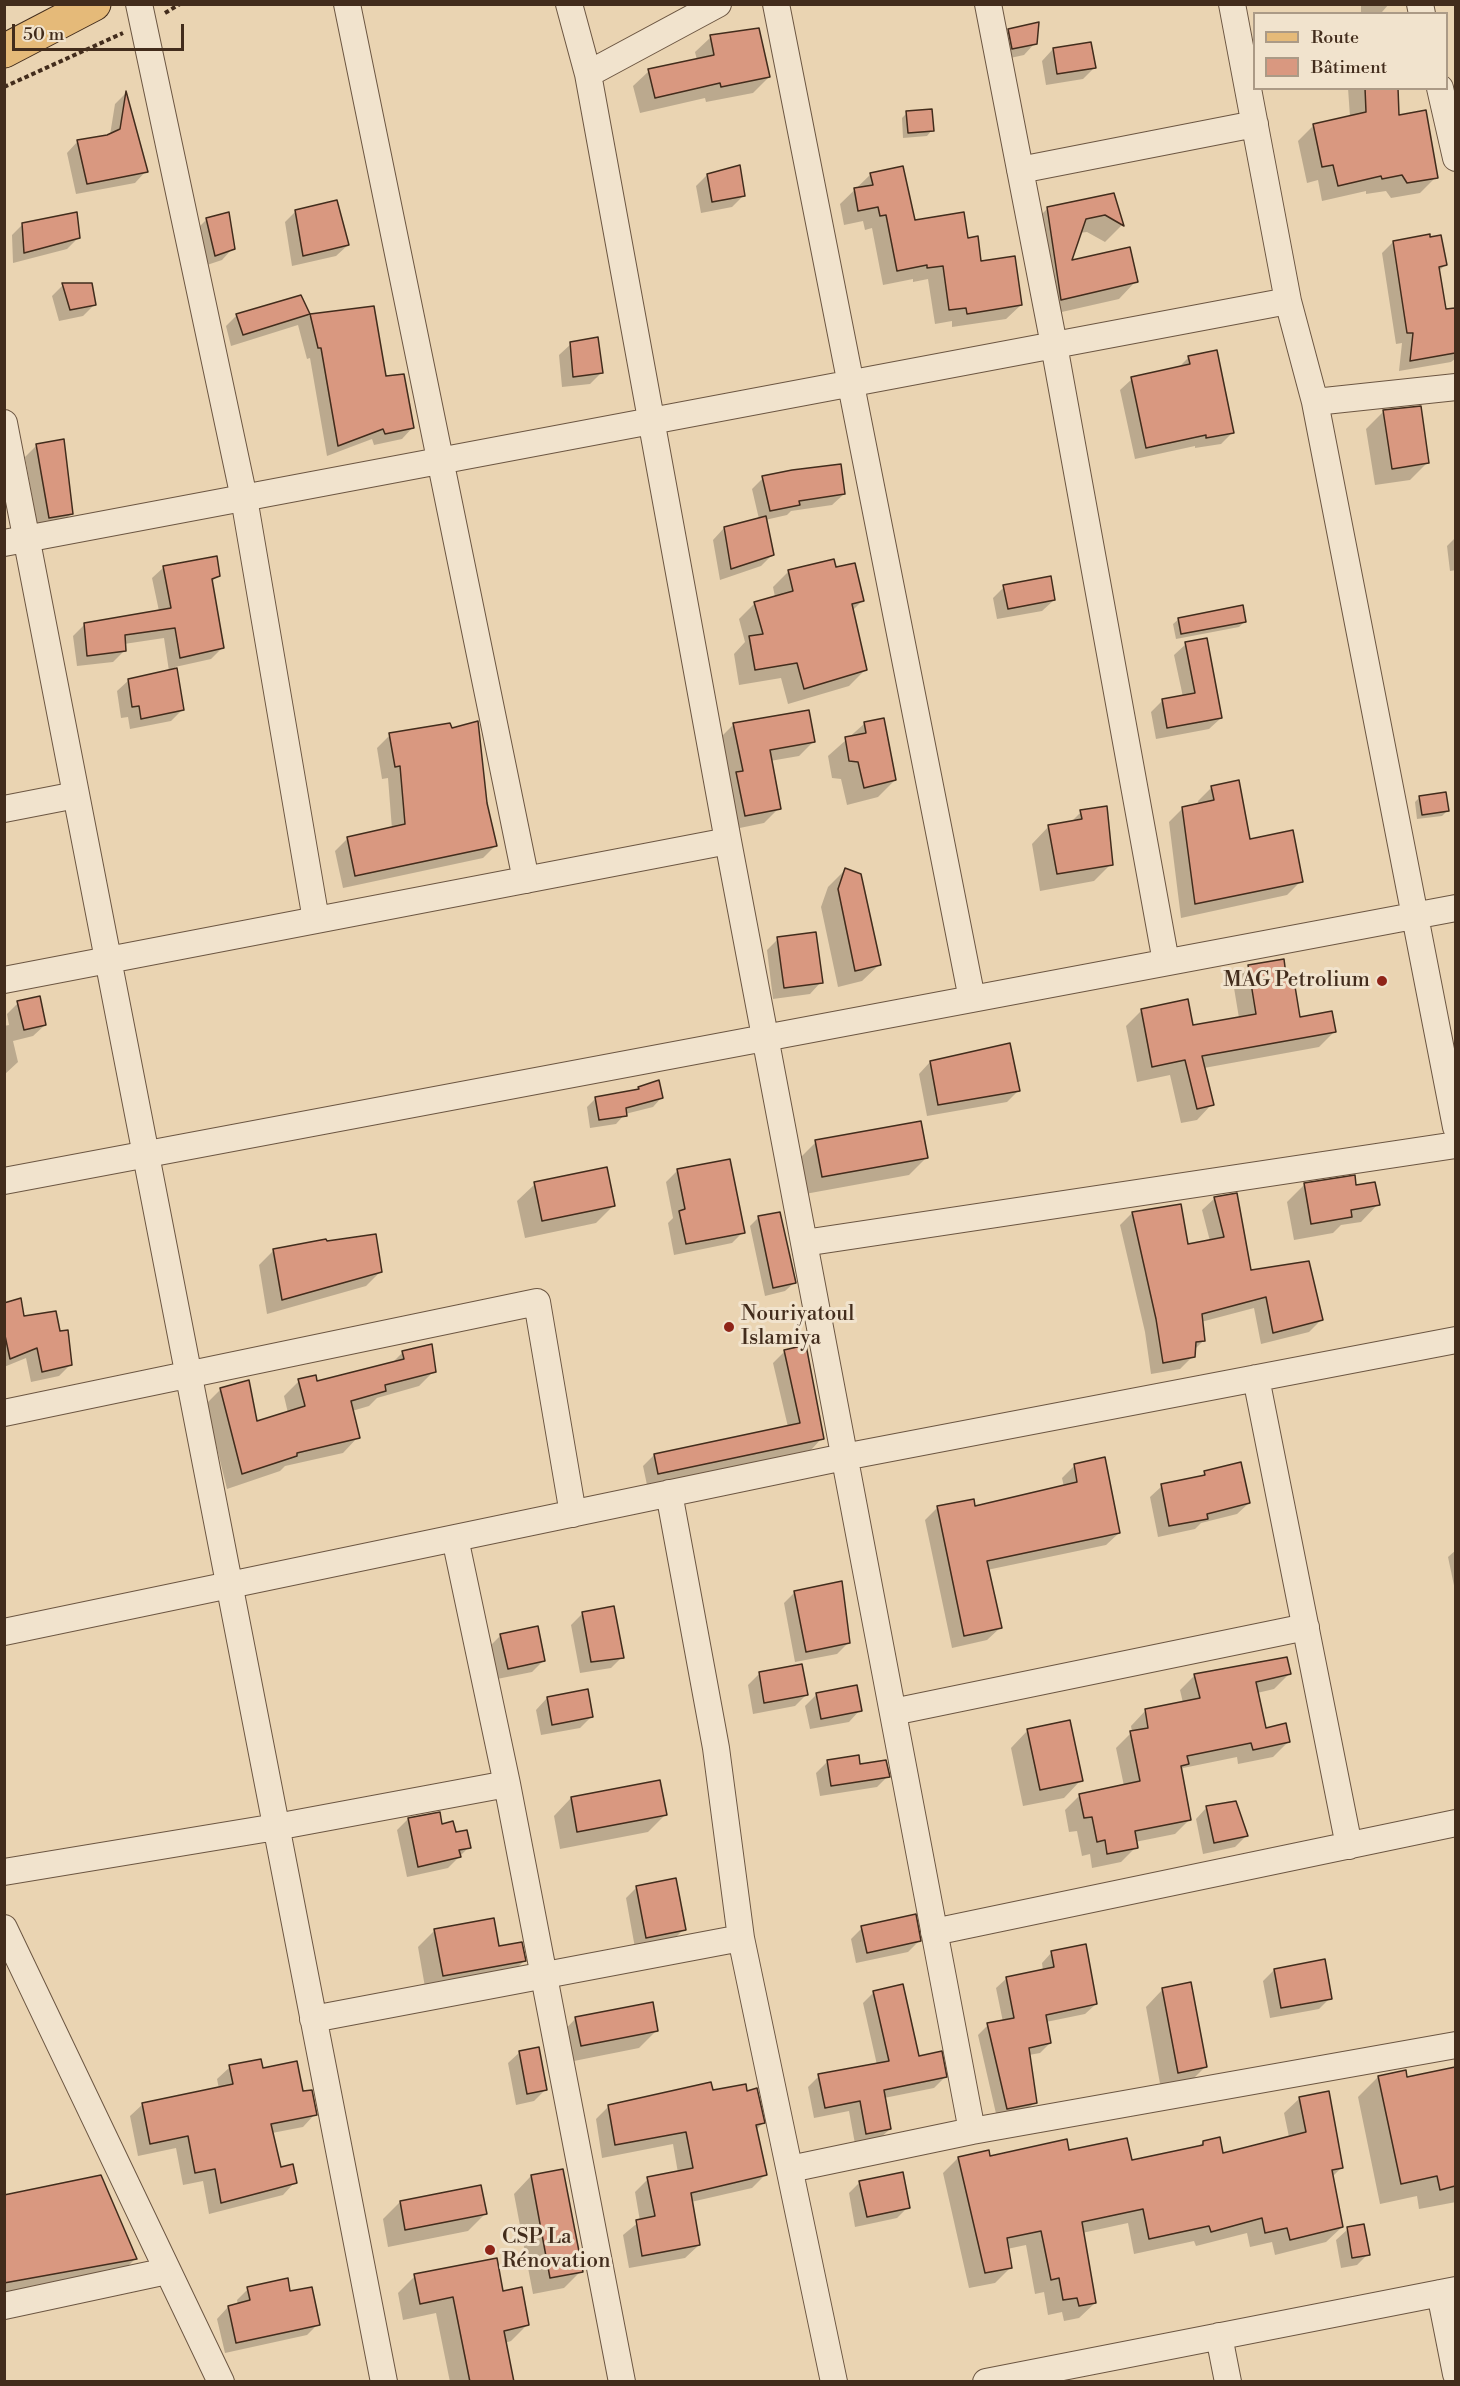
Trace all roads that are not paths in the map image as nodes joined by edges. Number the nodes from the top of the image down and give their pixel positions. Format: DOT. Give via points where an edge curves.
graph roads {
  1 [pos="94,4"];
  2 [pos="347,4"];
  3 [pos="569,4"];
  4 [pos="718,4"];
  5 [pos="776,4"];
  6 [pos="988,4"];
  7 [pos="1232,4"];
  8 [pos="141,15"];
  9 [pos="4,51"];
  10 [pos="588,74"];
  11 [pos="1440,90"];
  12 [pos="1255,124"];
  13 [pos="1455,158"];
  14 [pos="1020,170"];
  15 [pos="1288,301"];
  16 [pos="1054,345"];
  17 [pos="851,383"];
  18 [pos="1455,387"];
  19 [pos="1315,402"];
  20 [pos="652,421"];
  21 [pos="4,423"];
  22 [pos="440,460"];
  23 [pos="244,498"];
  24 [pos="16,540"];
  25 [pos="76,795"];
  26 [pos="4,809"];
  27 [pos="728,841"];
  28 [pos="526,880"];
  29 [pos="1455,908"];
  30 [pos="1414,916"];
  31 [pos="316,920"];
  32 [pos="108,960"];
  33 [pos="1166,962"];
  34 [pos="4,980"];
  35 [pos="972,999"];
  36 [pos="765,1038"];
  37 [pos="1455,1127"];
  38 [pos="1455,1145"];
  39 [pos="146,1154"];
  40 [pos="4,1181"];
  41 [pos="804,1243"];
  42 [pos="1455,1340"];
  43 [pos="189,1376"];
  44 [pos="1256,1378"];
  45 [pos="4,1413"];
  46 [pos="844,1457"];
  47 [pos="669,1493"];
  48 [pos="573,1514"];
  49 [pos="455,1538"];
  50 [pos="229,1585"];
  51 [pos="1305,1627"];
  52 [pos="4,1632"];
  53 [pos="892,1712"];
  54 [pos="507,1784"];
  55 [pos="1455,1823"];
  56 [pos="276,1827"];
  57 [pos="1349,1846"];
  58 [pos="4,1872"];
  59 [pos="4,1928"];
  60 [pos="934,1932"];
  61 [pos="741,1938"];
  62 [pos="544,1975"];
  63 [pos="313,2019"];
  64 [pos="1455,2045"];
  65 [pos="972,2131"];
  66 [pos="790,2169"];
  67 [pos="166,2271"];
  68 [pos="1448,2292"];
  69 [pos="4,2306"];
  70 [pos="1219,2336"];
  71 [pos="1455,2374"];
  72 [pos="221,2382"];
  73 [pos="384,2382"];
  74 [pos="622,2382"];
  75 [pos="834,2382"];
  76 [pos="986,2382"];
  77 [pos="1228,2382"];
  1 -- 9 [label="main road"];
  2 -- 22 [label="street"];
  3 -- 10 [label="street"];
  4 -- 10 [label="street"];
  5 -- 17 [label="street"];
  6 -- 14 [label="street"];
  7 -- 12 [label="street"];
  8 -- 23 [label="street"];
  10 -- 20 [label="street"];
  11 -- 13 [label="street"];
  12 -- 14 [label="street"];
  12 -- 15 [label="street"];
  14 -- 16 [label="street"];
  15 -- 16 [label="street"];
  15 -- 19 [label="street"];
  16 -- 17 [label="street"];
  16 -- 33 [label="street"];
  17 -- 20 [label="street"];
  17 -- 35 [label="street"];
  18 -- 19 [label="street"];
  19 -- 30 [label="street"];
  20 -- 22 [label="street"];
  20 -- 27 [label="street"];
  21 -- 24 [label="street"];
  22 -- 23 [label="street"];
  22 -- 28 [label="street"];
  23 -- 24 [label="street"];
  23 -- 31 [label="street"];
  24 -- 25 [label="street"];
  25 -- 26 [label="street"];
  25 -- 32 [label="street"];
  27 -- 28 [label="street"];
  27 -- 36 [label="street"];
  28 -- 31 [label="street"];
  29 -- 30 [label="street"];
  30 -- 33 [label="street"];
  30 -- 37 [label="street"];
  31 -- 32 [label="street"];
  32 -- 34 [label="street"];
  32 -- 39 [label="street"];
  33 -- 35 [label="street"];
  35 -- 36 [label="street"];
  36 -- 39 [label="street"];
  36 -- 41 [label="street"];
  38 -- 41 [label="street"];
  39 -- 40 [label="street"];
  39 -- 43 [label="street"];
  41 -- 46 [label="street"];
  42 -- 44 [label="street"];
  43 -- 45 [label="street"];
  43 -- 48 [label="street" via="537,1302"];
  43 -- 50 [label="street"];
  44 -- 46 [label="street"];
  44 -- 51 [label="street"];
  46 -- 47 [label="street"];
  46 -- 53 [label="street"];
  47 -- 48 [label="street"];
  47 -- 61 [label="street" via="716,1748"];
  48 -- 49 [label="street"];
  49 -- 50 [label="street"];
  49 -- 54 [label="street"];
  50 -- 52 [label="street"];
  50 -- 56 [label="street"];
  51 -- 53 [label="street"];
  51 -- 57 [label="street"];
  53 -- 60 [label="street"];
  54 -- 56 [label="street"];
  54 -- 62 [label="street"];
  55 -- 57 [label="street"];
  56 -- 58 [label="street"];
  56 -- 63 [label="street"];
  57 -- 60 [label="street"];
  59 -- 67 [label="street"];
  60 -- 65 [label="street"];
  61 -- 62 [label="street"];
  61 -- 66 [label="street"];
  62 -- 63 [label="street"];
  62 -- 74 [label="street"];
  63 -- 73 [label="street"];
  64 -- 65 [label="street"];
  65 -- 66 [label="street"];
  66 -- 75 [label="street"];
  67 -- 69 [label="street"];
  67 -- 72 [label="street"];
  68 -- 70 [label="street"];
  68 -- 71 [label="street"];
  70 -- 76 [label="street"];
  70 -- 77 [label="street"];
}
